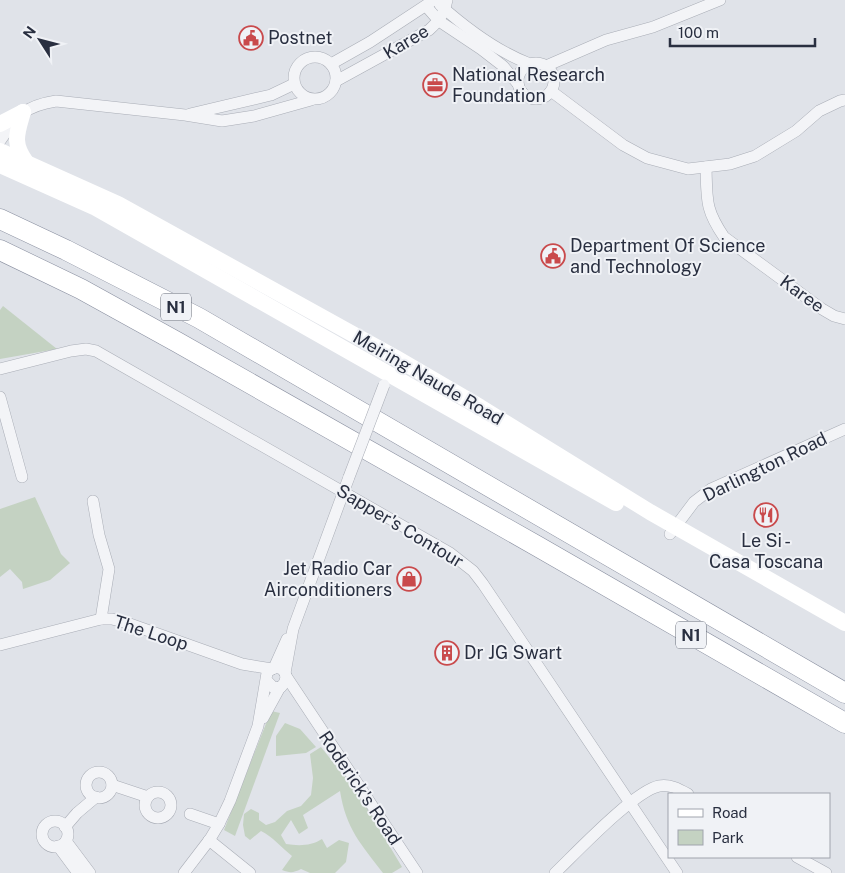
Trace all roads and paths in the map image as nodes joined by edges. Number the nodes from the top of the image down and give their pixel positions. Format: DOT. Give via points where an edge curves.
graph roads {
  1 [pos="720,0"];
  2 [pos="432,2"];
  3 [pos="446,4"];
  4 [pos="439,21"];
  5 [pos="573,55"];
  6 [pos="331,64"];
  7 [pos="530,64"];
  8 [pos="546,66"];
  9 [pos="554,77"];
  10 [pos="336,81"];
  11 [pos="294,84"];
  12 [pos="518,84"];
  13 [pos="551,92"];
  14 [pos="311,100"];
  15 [pos="845,100"];
  16 [pos="249,102"];
  17 [pos="23,112"];
  18 [pos="185,115"];
  19 [pos="254,116"];
  20 [pos="0,124"];
  21 [pos="0,141"];
  22 [pos="0,151"];
  23 [pos="26,162"];
  24 [pos="0,165"];
  25 [pos="706,167"];
  26 [pos="0,219"];
  27 [pos="0,250"];
  28 [pos="845,319"];
  29 [pos="396,358"];
  30 [pos="0,369"];
  31 [pos="387,379"];
  32 [pos="0,398"];
  33 [pos="845,429"];
  34 [pos="22,477"];
  35 [pos="344,491"];
  36 [pos="93,500"];
  37 [pos="673,530"];
  38 [pos="693,604"];
  39 [pos="101,619"];
  40 [pos="845,623"];
  41 [pos="293,629"];
  42 [pos="845,634"];
  43 [pos="0,645"];
  44 [pos="242,664"];
  45 [pos="273,668"];
  46 [pos="286,674"];
  47 [pos="267,681"];
  48 [pos="845,683"];
  49 [pos="281,687"];
  50 [pos="845,693"];
  51 [pos="304,704"];
  52 [pos="845,723"];
  53 [pos="258,726"];
  54 [pos="111,788"];
  55 [pos="686,793"];
  56 [pos="93,795"];
  57 [pos="147,799"];
  58 [pos="630,803"];
  59 [pos="171,807"];
  60 [pos="63,824"];
  61 [pos="219,824"];
  62 [pos="209,840"];
  63 [pos="62,843"];
  64 [pos="799,858"];
  65 [pos="78,873"];
  66 [pos="90,873"];
  67 [pos="184,873"];
  68 [pos="250,873"];
  69 [pos="417,873"];
  70 [pos="555,873"];
  71 [pos="677,873"];
  72 [pos="826,873"];
  1 -- 5 [label="street"];
  2 -- 3 [label="street, Karee"];
  2 -- 4 [label="street"];
  2 -- 6 [label="street, Karee"];
  3 -- 4 [label="street"];
  3 -- 7 [label="street, Karee" via="483,40"];
  4 -- 10 [label="street, Karee" via="378,60"];
  4 -- 12 [label="street, Karee" via="503,66"];
  5 -- 8 [label="street"];
  5 -- 9 [label="street"];
  6 -- 10 [label="street"];
  6 -- 11 [label="street" via="318,57 304,59 293,74"];
  7 -- 8 [label="street"];
  7 -- 12 [label="street" via="521,72"];
  8 -- 9 [label="street"];
  9 -- 13 [label="street"];
  10 -- 14 [label="street" via="326,96"];
  11 -- 14 [label="street" via="300,94"];
  11 -- 16 [label="street"];
  12 -- 13 [label="street" via="522,93 534,99"];
  13 -- 25 [label="street" via="623,145 647,158 688,169"];
  14 -- 19 [label="street"];
  15 -- 25 [label="street" via="819,112 756,156"];
  16 -- 18 [label="street"];
  16 -- 19 [label="street"];
  17 -- 18 [label="street" via="56,101"];
  17 -- 20 [label="street"];
  17 -- 21 [label="street"];
  17 -- 23 [label="street" via="16,141"];
  18 -- 19 [label="street" via="222,121"];
  22 -- 23 [label="street, Meiring Naude Road"];
  23 -- 29 [label="street, Meiring Naude Road" via="118,204"];
  24 -- 31 [label="street, Meiring Naude Road" via="96,208"];
  25 -- 28 [label="street, Karee" via="707,205 724,237 822,309"];
  26 -- 38 [label="highway, N1" via="199,318"];
  27 -- 52 [label="highway, N1" via="81,289 168,337"];
  29 -- 31 [label="street"];
  29 -- 37 [label="street, Meiring Naude Road"];
  30 -- 35 [label="street, Sapper's Contour" via="71,351 96,351"];
  31 -- 35 [label="street, bridge"];
  31 -- 37 [label="street, Meiring Naude Road"];
  32 -- 34 [label="street"];
  33 -- 37 [label="street, Darlington Road" via="711,489 694,502"];
  35 -- 41 [label="street"];
  35 -- 58 [label="street, Sapper's Contour" via="450,553 473,571"];
  36 -- 39 [label="street" via="109,570"];
  37 -- 40 [label="street, Meiring Naude Road"];
  37 -- 42 [label="street, Meiring Naude Road"];
  38 -- 48 [label="highway"];
  38 -- 50 [label="highway, N1"];
  39 -- 43 [label="street, The Loop"];
  39 -- 44 [label="street, The Loop" via="122,621"];
  41 -- 45 [label="street"];
  41 -- 46 [label="street"];
  44 -- 45 [label="street, The Loop"];
  44 -- 47 [label="street, The Loop"];
  45 -- 46 [label="street" via="279,668"];
  45 -- 47 [label="street" via="267,674"];
  46 -- 49 [label="street"];
  46 -- 51 [label="street, Roderick's Road"];
  47 -- 49 [label="street" via="271,686"];
  47 -- 53 [label="street"];
  49 -- 51 [label="street, Roderick's Road"];
  49 -- 53 [label="street"];
  51 -- 69 [label="street, Roderick's Road"];
  53 -- 61 [label="street"];
  54 -- 56 [label="street" via="104,796"];
  54 -- 56 [label="street" via="112,781 107,774 95,772 86,785"];
  54 -- 57 [label="street"];
  55 -- 58 [label="street" via="672,786 661,786 652,788"];
  56 -- 60 [label="street"];
  57 -- 59 [label="street" via="154,792 162,792 170,800"];
  57 -- 59 [label="street" via="148,813 155,817 167,814"];
  58 -- 70 [label="street"];
  58 -- 71 [label="street, Sapper's Contour"];
  59 -- 61 [label="street"];
  60 -- 63 [label="street" via="68,834"];
  60 -- 63 [label="street" via="49,822 42,831 42,838 47,844"];
  61 -- 62 [label="street"];
  62 -- 67 [label="street"];
  62 -- 68 [label="street"];
  63 -- 65 [label="street"];
  63 -- 66 [label="street"];
  64 -- 72 [label="street"];
}
